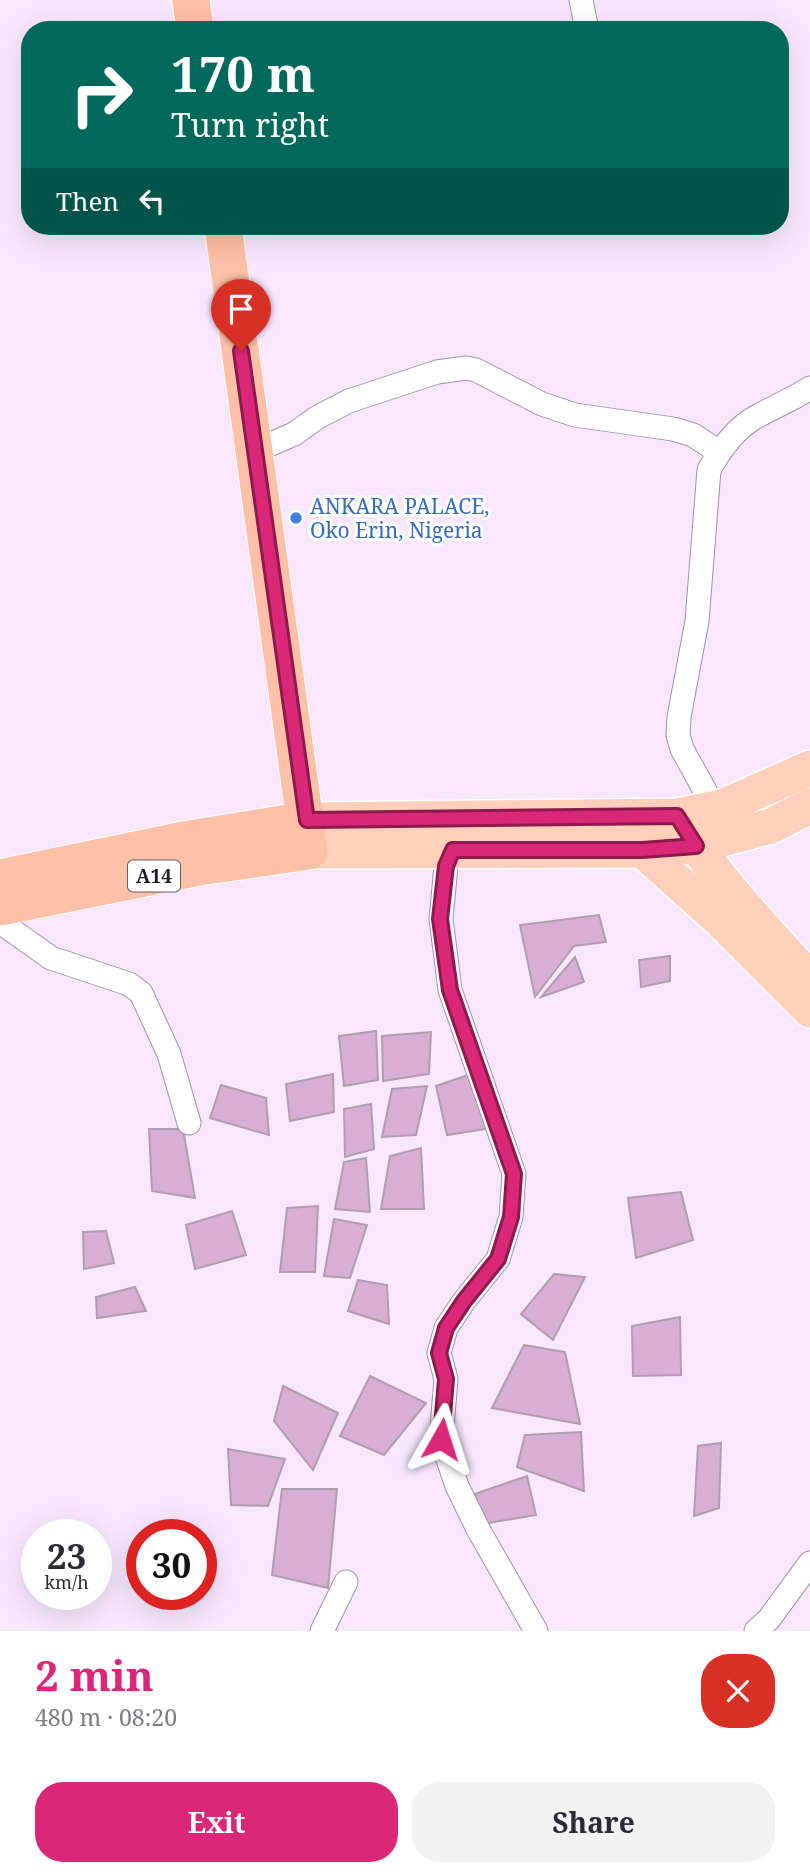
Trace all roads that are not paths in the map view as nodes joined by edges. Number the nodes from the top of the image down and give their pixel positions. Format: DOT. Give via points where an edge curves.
graph roads {
  1 [pos="191,0"];
  2 [pos="581,0"];
  3 [pos="194,21"];
  4 [pos="585,21"];
  5 [pos="224,235"];
  6 [pos="810,388"];
  7 [pos="255,451"];
  8 [pos="719,452"];
  9 [pos="810,768"];
  10 [pos="810,806"];
  11 [pos="715,809"];
  12 [pos="677,816"];
  13 [pos="623,818"];
  14 [pos="308,836"];
  15 [pos="696,846"];
  16 [pos="453,850"];
  17 [pos="642,850"];
  18 [pos="0,878"];
  19 [pos="0,907"];
  20 [pos="0,922"];
  21 [pos="810,979"];
  22 [pos="810,1010"];
  23 [pos="189,1123"];
  24 [pos="810,1563"];
  25 [pos="346,1582"];
  26 [pos="322,1631"];
  27 [pos="536,1631"];
  28 [pos="756,1631"];
  1 -- 3 [label="highway"];
  2 -- 4 [label="street"];
  5 -- 7 [label="highway"];
  6 -- 8 [label="street" via="754,418"];
  7 -- 8 [label="street" via="349,401 437,372 466,368 575,415 673,429 693,435"];
  7 -- 14 [label="highway"];
  8 -- 11 [label="street" via="709,470 697,621 678,734"];
  9 -- 11 [label="main road"];
  10 -- 15 [label="main road" via="771,826"];
  11 -- 12 [label="main road"];
  12 -- 13 [label="main road"];
  12 -- 15 [label="main road"];
  13 -- 14 [label="main road"];
  13 -- 17 [label="main road"];
  14 -- 16 [label="main road"];
  14 -- 18 [label="highway, A14" via="183,840"];
  14 -- 19 [label="highway, A14" via="199,867"];
  15 -- 17 [label="main road"];
  15 -- 21 [label="main road"];
  16 -- 17 [label="main road"];
  16 -- 27 [label="street" via="446,866 440,919 450,990 514,1174 511,1217 498,1259 446,1328 439,1353 446,1379 441,1439 457,1486"];
  17 -- 22 [label="main road"];
  20 -- 23 [label="street" via="51,958 129,984 141,993 169,1054"];
  24 -- 28 [label="street"];
  25 -- 26 [label="street"];
}
